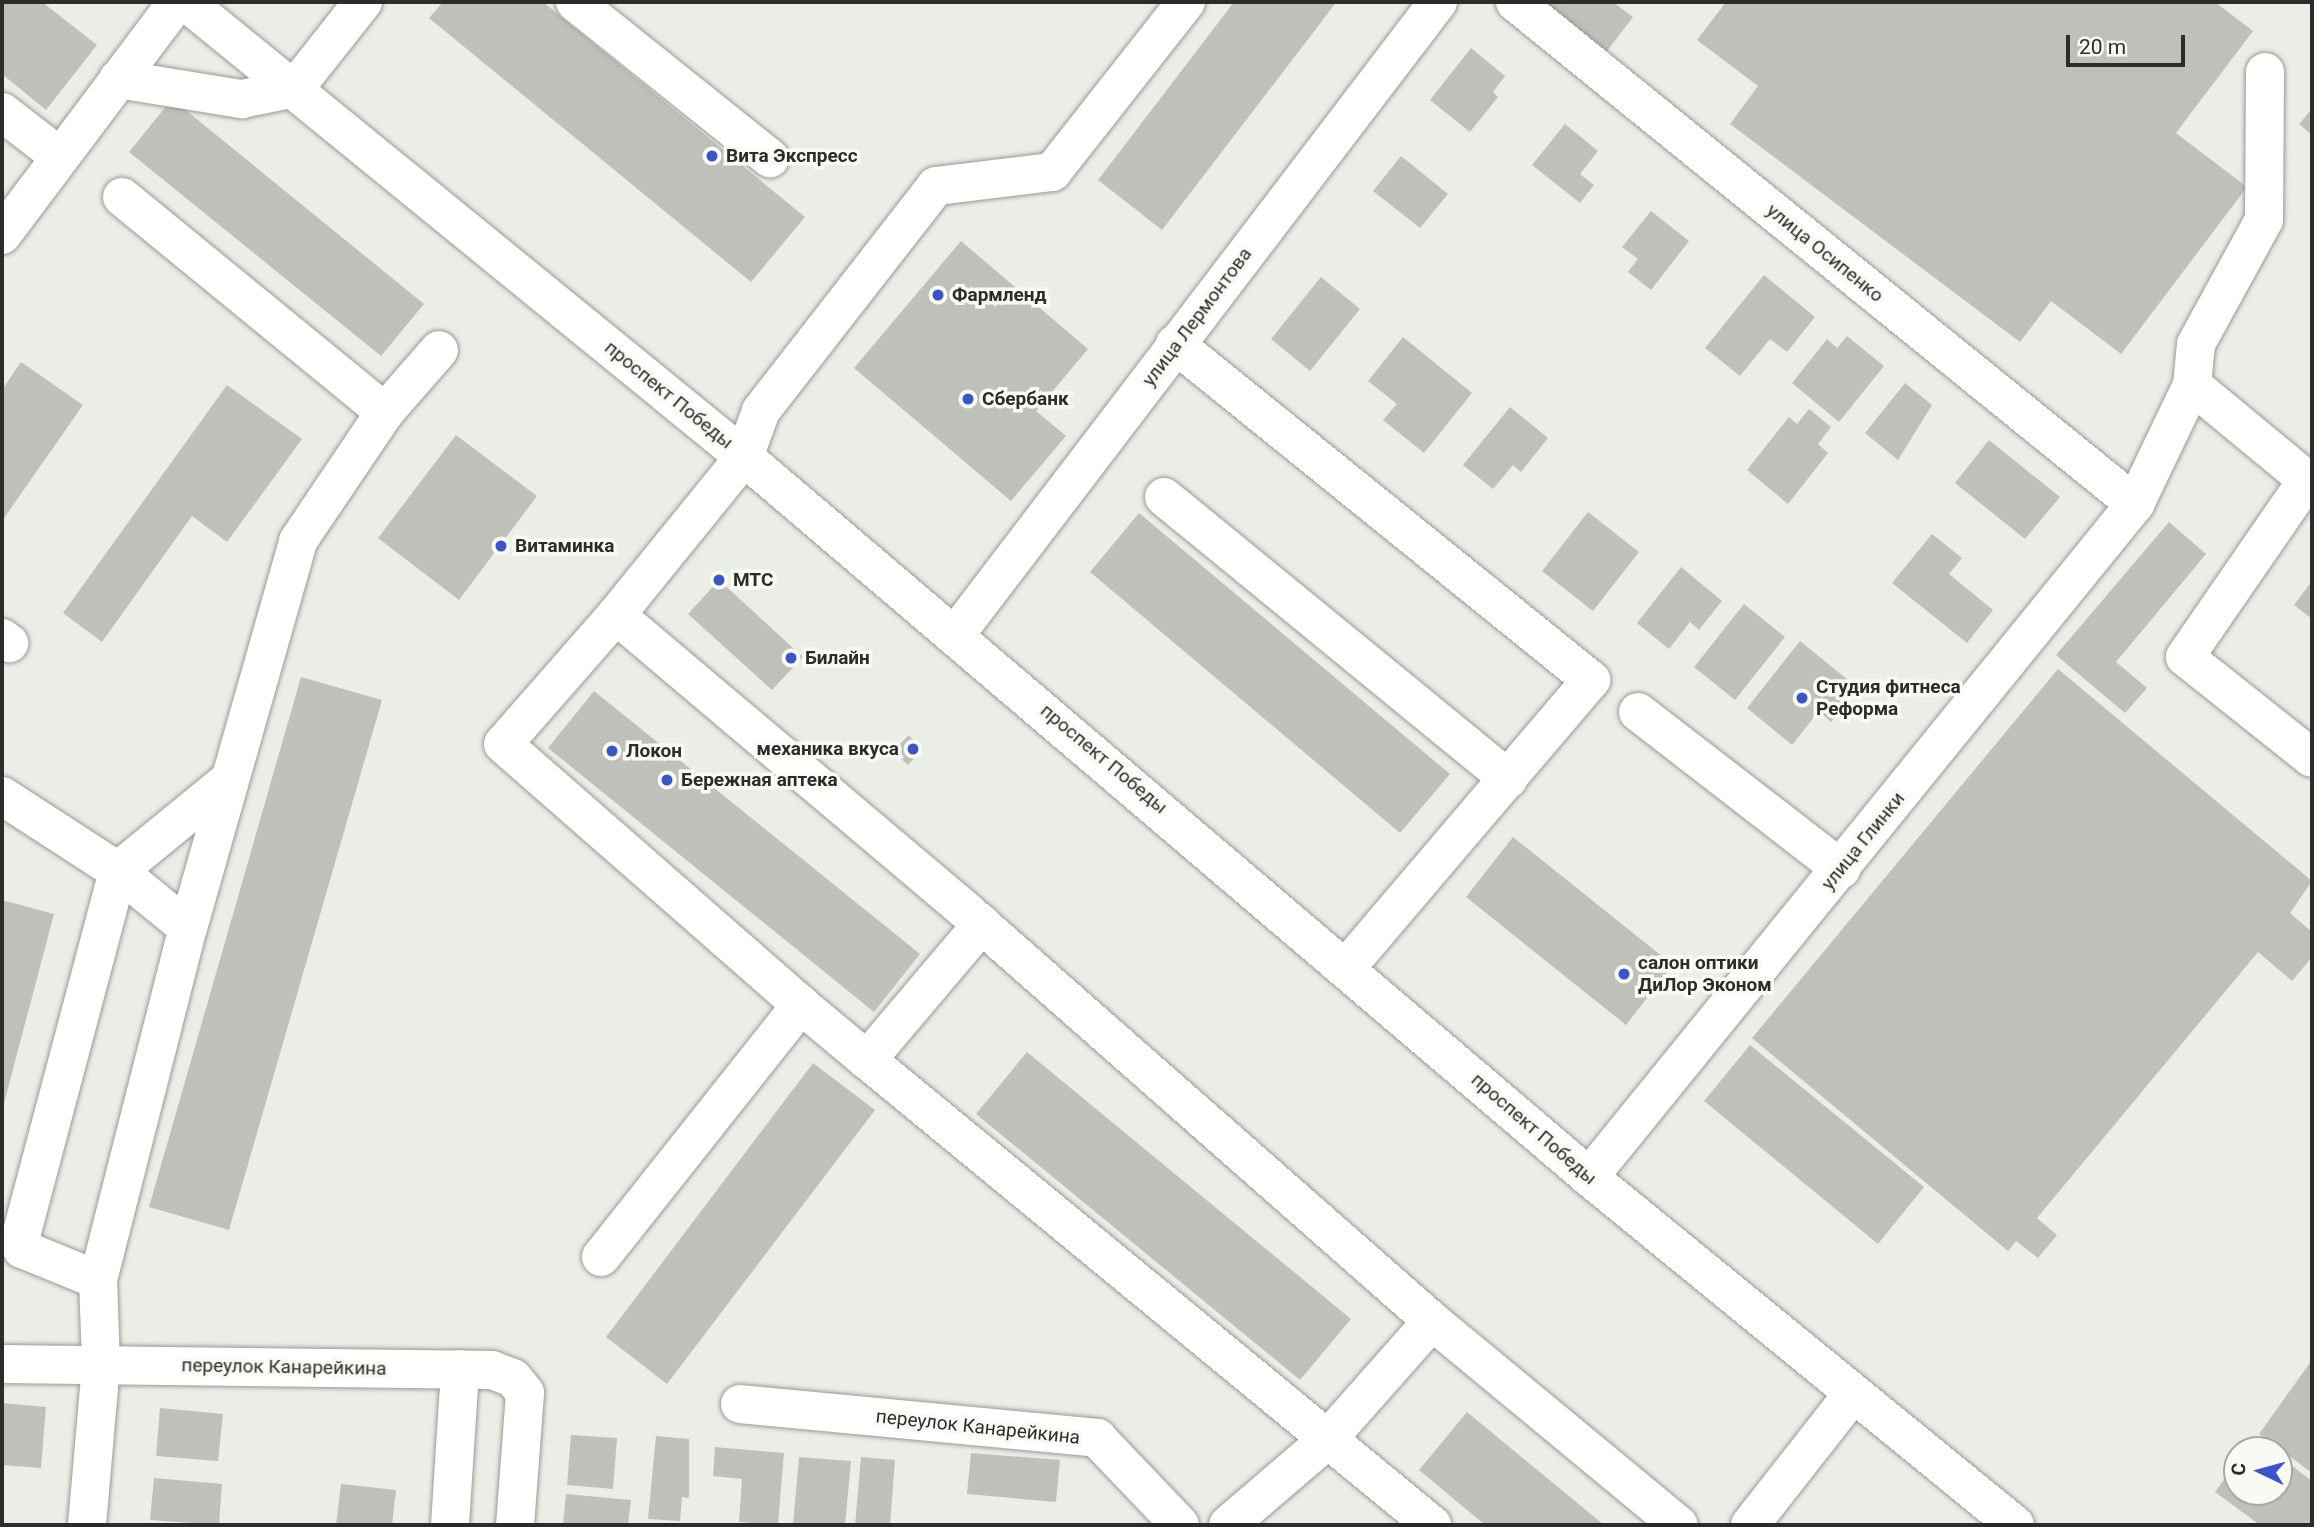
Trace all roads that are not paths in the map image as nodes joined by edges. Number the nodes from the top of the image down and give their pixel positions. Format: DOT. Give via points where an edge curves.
graph roads {
  1 [pos="177,2"];
  2 [pos="186,2"];
  3 [pos="363,2"];
  4 [pos="575,2"];
  5 [pos="1186,2"];
  6 [pos="1438,2"];
  7 [pos="1515,2"];
  8 [pos="2265,72"];
  9 [pos="118,79"];
  10 [pos="295,88"];
  11 [pos="2,112"];
  12 [pos="59,156"];
  13 [pos="770,158"];
  14 [pos="122,197"];
  15 [pos="2,235"];
  16 [pos="1175,344"];
  17 [pos="439,350"];
  18 [pos="2192,385"];
  19 [pos="385,412"];
  20 [pos="744,457"];
  21 [pos="2310,477"];
  22 [pos="1164,497"];
  23 [pos="2136,504"];
  24 [pos="616,615"];
  25 [pos="956,634"];
  26 [pos="1638,712"];
  27 [pos="2312,758"];
  28 [pos="1508,779"];
  29 [pos="228,781"];
  30 [pos="2,796"];
  31 [pos="1841,869"];
  32 [pos="118,871"];
  33 [pos="982,924"];
  34 [pos="188,928"];
  35 [pos="1348,967"];
  36 [pos="801,1005"];
  37 [pos="867,1060"];
  38 [pos="1589,1177"];
  39 [pos="601,1257"];
  40 [pos="98,1280"];
  41 [pos="1432,1321"];
  42 [pos="2,1364"];
  43 [pos="101,1364"];
  44 [pos="460,1369"];
  45 [pos="1851,1396"];
  46 [pos="740,1404"];
  47 [pos="1326,1441"];
  48 [pos="87,1525"];
  49 [pos="450,1525"];
  50 [pos="515,1525"];
  51 [pos="1180,1525"];
  52 [pos="1228,1525"];
  53 [pos="1432,1525"];
  54 [pos="1679,1525"];
  55 [pos="1750,1525"];
  56 [pos="2015,1525"];
  1 -- 9 [label="street"];
  2 -- 10 [label="street, проспект Победы"];
  3 -- 10 [label="street"];
  4 -- 13 [label="street"];
  5 -- 20 [label="street" via="1052,172 936,186 761,411"];
  6 -- 16 [label="street, улица Лермонтова"];
  7 -- 23 [label="street, улица Осипенко"];
  8 -- 18 [label="street, улица Глинки" via="2264,220 2196,344"];
  9 -- 10 [label="street" via="242,99"];
  9 -- 12 [label="street"];
  10 -- 20 [label="street, проспект Победы"];
  11 -- 12 [label="street"];
  12 -- 15 [label="street"];
  14 -- 19 [label="street"];
  16 -- 25 [label="street, улица Лермонтова"];
  16 -- 28 [label="street" via="1591,680"];
  17 -- 19 [label="street"];
  18 -- 21 [label="street"];
  18 -- 23 [label="street, улица Глинки"];
  19 -- 29 [label="street" via="298,541"];
  20 -- 24 [label="street"];
  20 -- 25 [label="street, проспект Победы"];
  21 -- 27 [label="street" via="2185,657"];
  22 -- 28 [label="street"];
  23 -- 31 [label="street, улица Глинки"];
  24 -- 33 [label="street"];
  24 -- 36 [label="street" via="503,744"];
  25 -- 35 [label="street, проспект Победы"];
  26 -- 31 [label="street"];
  28 -- 35 [label="street"];
  29 -- 32 [label="street"];
  29 -- 34 [label="street"];
  30 -- 32 [label="street"];
  31 -- 38 [label="street, улица Глинки"];
  32 -- 34 [label="street"];
  32 -- 40 [label="street" via="22,1232 22,1249"];
  33 -- 37 [label="street"];
  33 -- 41 [label="street"];
  34 -- 40 [label="street"];
  35 -- 38 [label="street, проспект Победы"];
  36 -- 37 [label="street"];
  36 -- 39 [label="street"];
  37 -- 47 [label="street"];
  38 -- 45 [label="street, проспект Победы"];
  40 -- 43 [label="street"];
  41 -- 47 [label="street"];
  41 -- 54 [label="street"];
  42 -- 43 [label="street, переулок Канарейкина"];
  43 -- 44 [label="street, переулок Канарейкина"];
  43 -- 48 [label="street"];
  44 -- 49 [label="street"];
  44 -- 50 [label="street, переулок Канарейкина" via="513,1378 525,1393 527,1426"];
  45 -- 55 [label="street"];
  45 -- 56 [label="street, проспект Победы"];
  46 -- 51 [label="street, переулок Канарейкина" via="1097,1438"];
  47 -- 52 [label="street"];
  47 -- 53 [label="street"];
}
